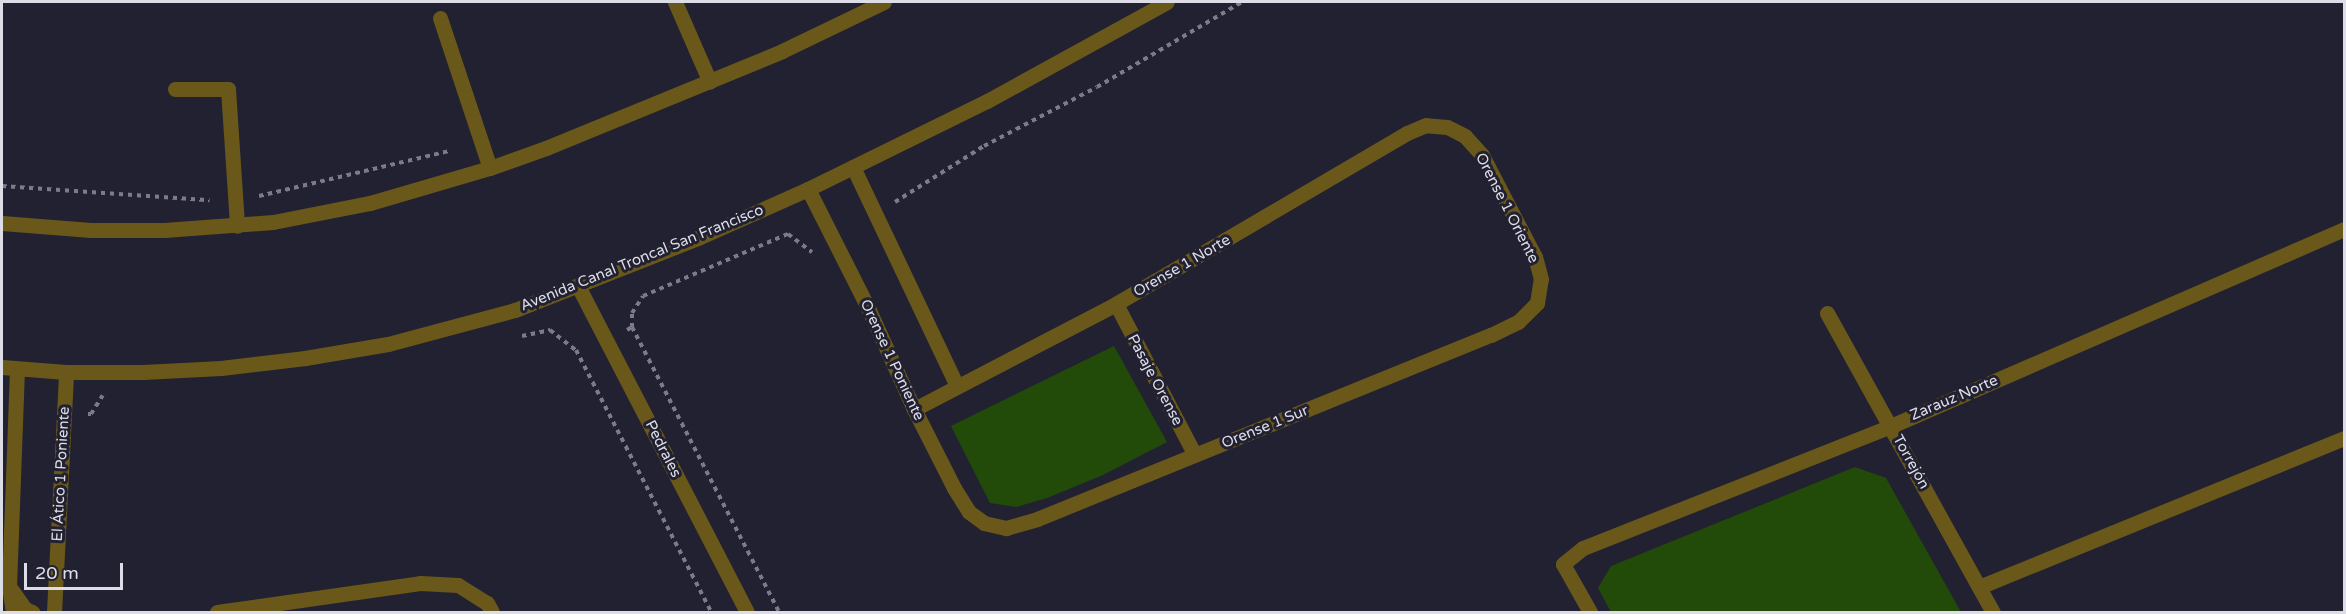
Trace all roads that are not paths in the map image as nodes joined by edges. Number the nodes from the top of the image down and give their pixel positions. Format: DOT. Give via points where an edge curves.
graph roads {
  1 [pos="675,2"];
  2 [pos="884,2"];
  3 [pos="1167,2"];
  4 [pos="440,18"];
  5 [pos="710,82"];
  6 [pos="175,89"];
  7 [pos="1447,127"];
  8 [pos="853,167"];
  9 [pos="490,168"];
  10 [pos="808,189"];
  11 [pos="2,223"];
  12 [pos="237,226"];
  13 [pos="2344,229"];
  14 [pos="578,286"];
  15 [pos="1537,303"];
  16 [pos="1116,304"];
  17 [pos="1827,313"];
  18 [pos="9,368"];
  19 [pos="66,372"];
  20 [pos="957,386"];
  21 [pos="914,409"];
  22 [pos="1891,426"];
  23 [pos="2344,438"];
  24 [pos="1195,455"];
  25 [pos="984,523"];
  26 [pos="9,587"];
  27 [pos="1979,587"];
  28 [pos="13,612"];
  29 [pos="32,612"];
  30 [pos="54,612"];
  31 [pos="217,612"];
  32 [pos="492,612"];
  33 [pos="747,612"];
  34 [pos="1590,612"];
  35 [pos="1993,612"];
  1 -- 5 [label="street"];
  2 -- 5 [label="street"];
  3 -- 8 [label="street, Avenida Canal Troncal San Francisco" via="987,101"];
  4 -- 9 [label="street"];
  5 -- 9 [label="street"];
  6 -- 12 [label="street" via="228,89"];
  7 -- 15 [label="street, Orense 1 Oriente" via="1465,136 1482,155 1535,257 1541,279"];
  7 -- 16 [label="street, Orense 1 Norte" via="1426,125 1407,133"];
  8 -- 10 [label="street, Avenida Canal Troncal San Francisco"];
  8 -- 20 [label="street"];
  9 -- 12 [label="street" via="339,211"];
  10 -- 14 [label="street, Avenida Canal Troncal San Francisco"];
  10 -- 21 [label="street, Orense 1 Poniente"];
  11 -- 12 [label="street" via="102,230"];
  13 -- 22 [label="street, Zarauz Norte"];
  14 -- 19 [label="street, Avenida Canal Troncal San Francisco" via="452,328 346,352 221,368"];
  14 -- 33 [label="street, Pedrales"];
  15 -- 24 [label="street, Orense 1 Sur" via="1518,322 1491,335"];
  16 -- 20 [label="street, Orense 1 Norte"];
  16 -- 24 [label="street, Pasaje Orense"];
  17 -- 22 [label="street, Torrejón"];
  18 -- 19 [label="street, Avenida Canal Troncal San Francisco"];
  18 -- 26 [label="street"];
  19 -- 30 [label="street, El Ático 1 Poniente"];
  20 -- 21 [label="street, Orense 1 Norte"];
  21 -- 25 [label="street, Orense 1 Poniente" via="964,504"];
  22 -- 27 [label="street, Torrejón"];
  22 -- 34 [label="street, Zarauz Norte" via="1583,548 1563,564"];
  23 -- 27 [label="street"];
  24 -- 25 [label="street, Orense 1 Sur" via="1037,519 1006,528"];
  26 -- 28 [label="street"];
  26 -- 29 [label="street" via="25,609"];
  27 -- 35 [label="street, Torrejón"];
  31 -- 32 [label="street" via="420,583 458,585 487,603"];
}
